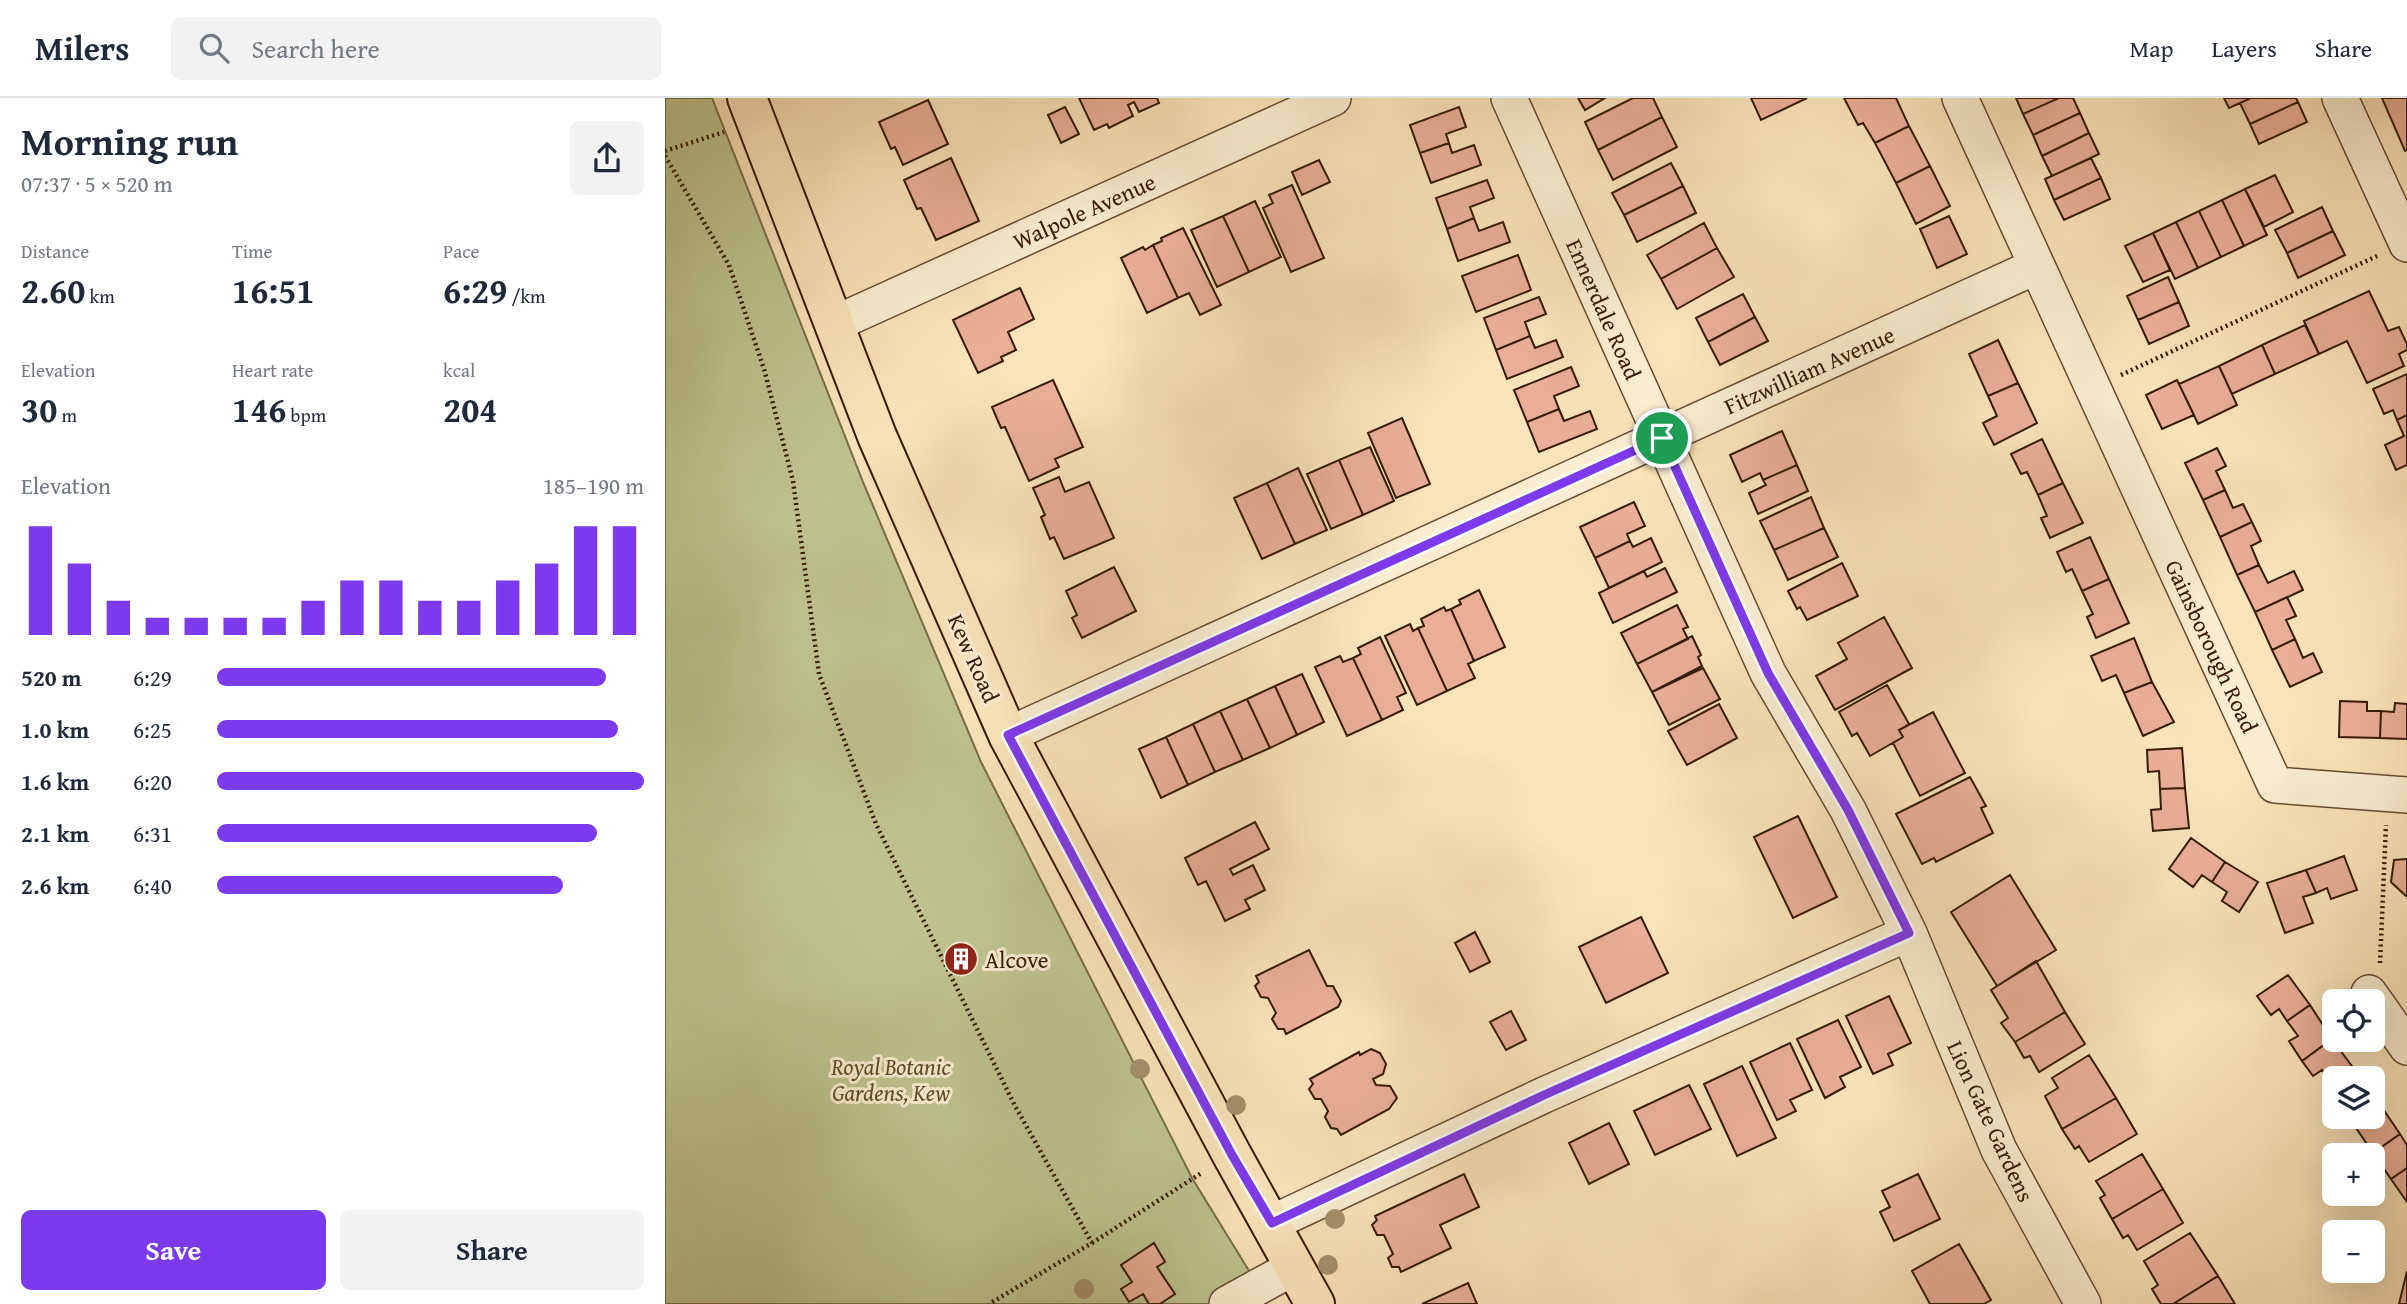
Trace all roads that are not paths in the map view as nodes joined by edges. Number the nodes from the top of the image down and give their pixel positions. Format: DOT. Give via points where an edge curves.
graph roads {
  1 [pos="1333,98"];
  2 [pos="1509,98"];
  3 [pos="1960,98"];
  4 [pos="2340,98"];
  5 [pos="750,107"];
  6 [pos="2407,243"];
  7 [pos="2037,266"];
  8 [pos="834,324"];
  9 [pos="1662,438"];
  10 [pos="1768,673"];
  11 [pos="1008,735"];
  12 [pos="2397,794"];
  13 [pos="1909,933"];
  14 [pos="2385,1015"];
  15 [pos="2407,1046"];
  16 [pos="1272,1223"];
  17 [pos="1296,1268"];
  18 [pos="1227,1304"];
  19 [pos="1315,1304"];
  20 [pos="2083,1304"];
  1 -- 8 [label="street, Walpole Avenue"];
  2 -- 9 [label="street, Ennerdale Road"];
  3 -- 7 [label="street, Gainsborough Road"];
  4 -- 6 [label="street"];
  5 -- 8 [label="main road, Kew Road"];
  7 -- 9 [label="street, Fitzwilliam Avenue"];
  7 -- 12 [label="street, Gainsborough Road" via="2276,785"];
  8 -- 11 [label="main road, Kew Road" via="877,436"];
  9 -- 10 [label="street, Ennerdale Road"];
  9 -- 11 [label="street, Fitzwilliam Avenue"];
  10 -- 13 [label="street, Lion Gate Gardens" via="1848,810"];
  11 -- 16 [label="main road, Kew Road"];
  13 -- 16 [label="street" via="1544,1095"];
  13 -- 20 [label="street, Lion Gate Gardens" via="1999,1150"];
  14 -- 15 [label="street"];
  16 -- 17 [label="main road, Kew Road"];
  17 -- 18 [label="street"];
  17 -- 19 [label="main road, Kew Road"];
}
